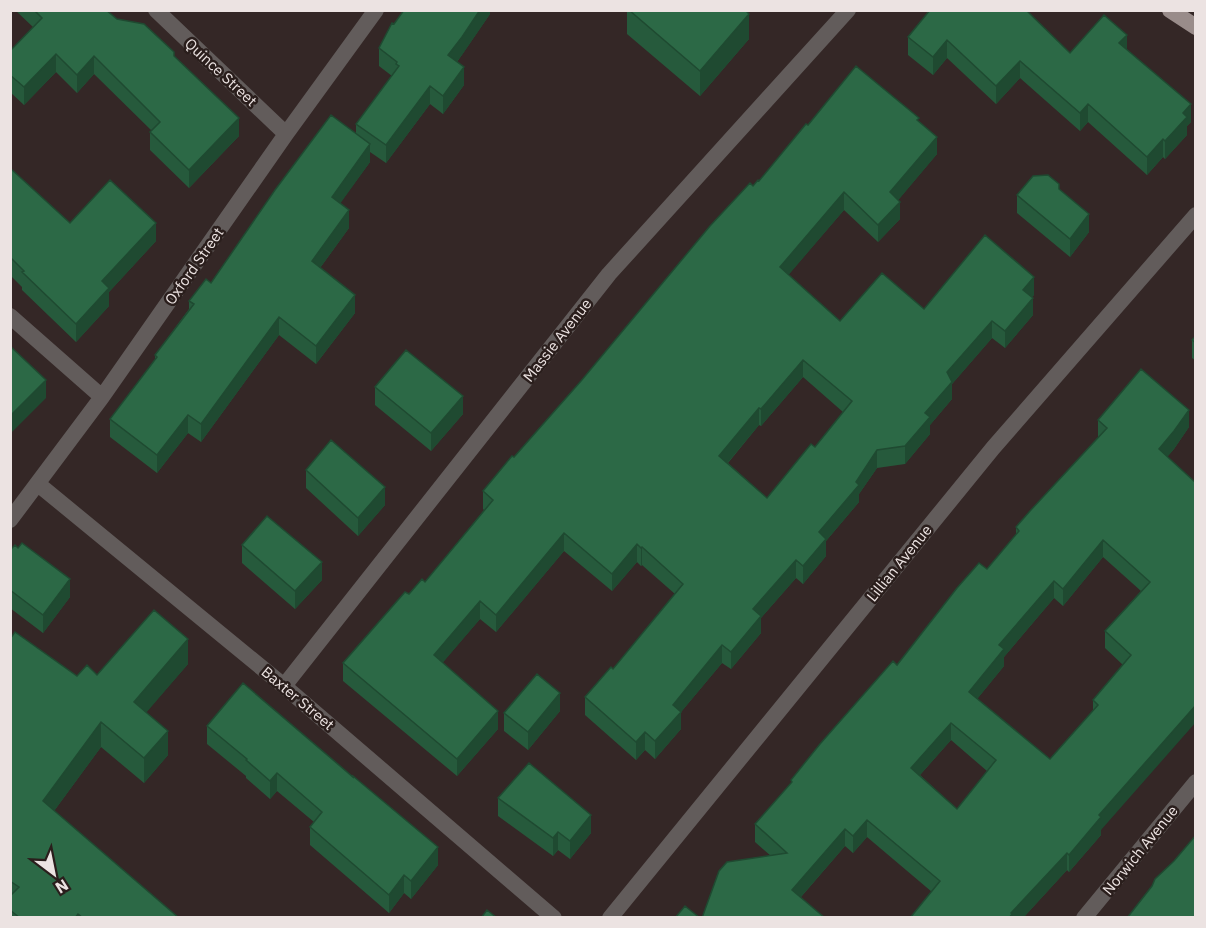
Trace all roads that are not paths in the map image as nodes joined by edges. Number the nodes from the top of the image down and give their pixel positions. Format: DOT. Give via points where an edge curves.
graph roads {
  1 [pos="156,10"];
  2 [pos="376,10"];
  3 [pos="848,10"];
  4 [pos="1170,10"];
  5 [pos="1196,27"];
  6 [pos="286,134"];
  7 [pos="1196,215"];
  8 [pos="10,316"];
  9 [pos="102,397"];
  10 [pos="38,484"];
  11 [pos="10,520"];
  12 [pos="284,686"];
  13 [pos="1196,782"];
  14 [pos="554,918"];
  15 [pos="610,918"];
  16 [pos="1084,918"];
  1 -- 6 [label="street, Quince Street"];
  2 -- 6 [label="street, Oxford Street"];
  3 -- 12 [label="street, Massie Avenue" via="609,274"];
  4 -- 5 [label="main road"];
  6 -- 9 [label="street, Oxford Street"];
  7 -- 15 [label="street, Lillian Avenue" via="993,448"];
  8 -- 9 [label="street"];
  9 -- 10 [label="street, Oxford Street"];
  10 -- 11 [label="street, Oxford Street"];
  10 -- 12 [label="street, Baxter Street"];
  12 -- 14 [label="street, Baxter Street"];
  13 -- 16 [label="street, Norwich Avenue"];
}
